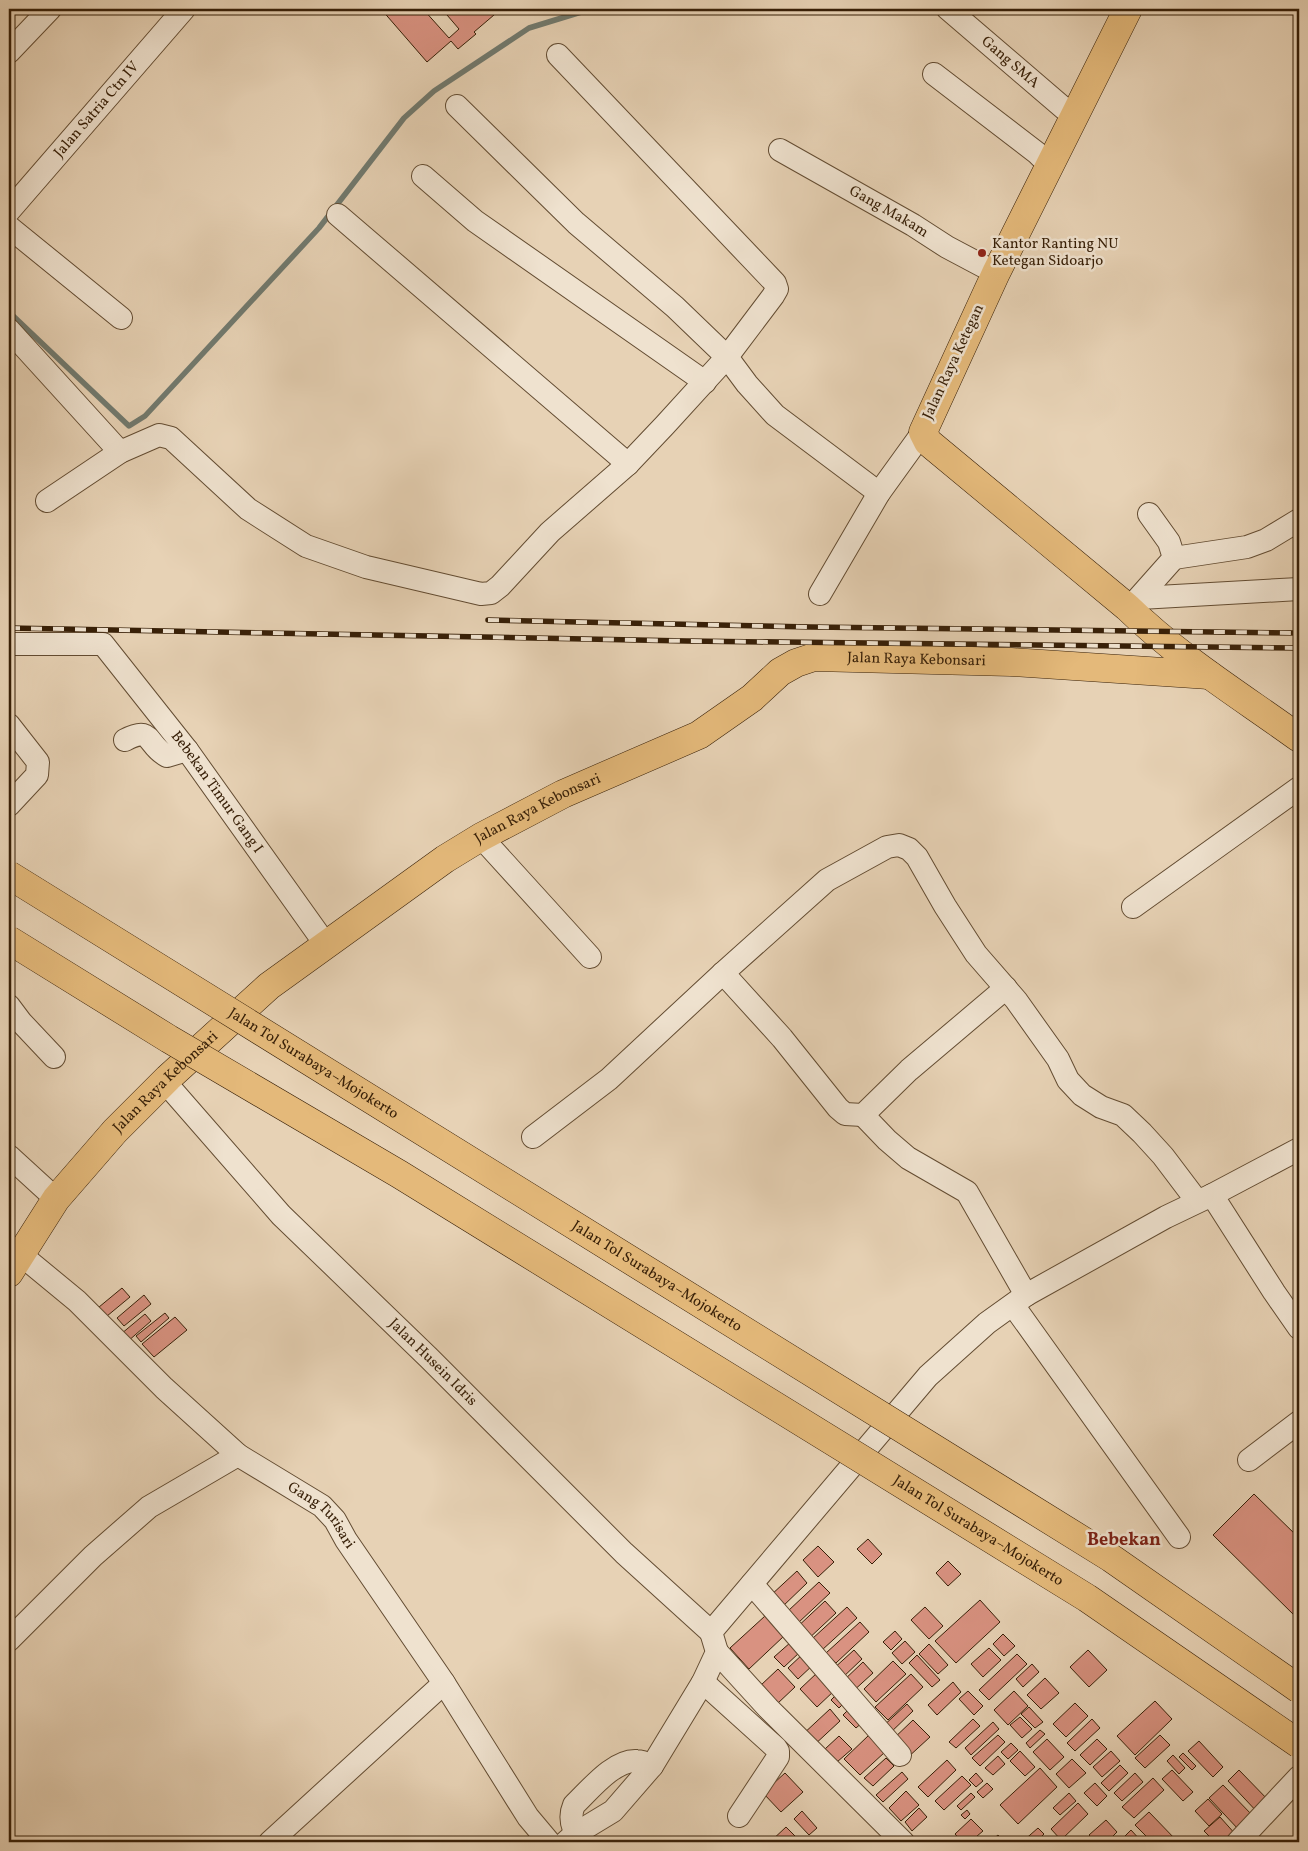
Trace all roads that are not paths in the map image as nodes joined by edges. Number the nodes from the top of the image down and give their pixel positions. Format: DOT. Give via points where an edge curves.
graph roads {
  1 [pos="50,9"];
  2 [pos="184,9"];
  3 [pos="948,9"];
  4 [pos="1128,9"];
  5 [pos="9,52"];
  6 [pos="558,55"];
  7 [pos="934,74"];
  8 [pos="457,106"];
  9 [pos="1074,117"];
  10 [pos="780,150"];
  11 [pos="1049,165"];
  12 [pos="423,176"];
  13 [pos="9,211"];
  14 [pos="338,216"];
  15 [pos="9,226"];
  16 [pos="996,273"];
  17 [pos="121,318"];
  18 [pos="9,330"];
  19 [pos="727,357"];
  20 [pos="705,382"];
  21 [pos="923,432"];
  22 [pos="120,452"];
  23 [pos="628,464"];
  24 [pos="879,493"];
  25 [pos="46,501"];
  26 [pos="1149,514"];
  27 [pos="1299,520"];
  28 [pos="1174,558"];
  29 [pos="1299,589"];
  30 [pos="820,594"];
  31 [pos="1134,603"];
  32 [pos="9,644"];
  33 [pos="1213,678"];
  34 [pos="9,725"];
  35 [pos="125,740"];
  36 [pos="1299,740"];
  37 [pos="187,750"];
  38 [pos="1299,788"];
  39 [pos="9,805"];
  40 [pos="481,837"];
  41 [pos="9,875"];
  42 [pos="1133,907"];
  43 [pos="9,940"];
  44 [pos="326,945"];
  45 [pos="590,957"];
  46 [pos="723,973"];
  47 [pos="1006,988"];
  48 [pos="9,1006"];
  49 [pos="54,1057"];
  50 [pos="165,1082"];
  51 [pos="864,1115"];
  52 [pos="534,1137"];
  53 [pos="1299,1149"];
  54 [pos="9,1156"];
  55 [pos="1204,1198"];
  56 [pos="56,1199"];
  57 [pos="15,1264"];
  58 [pos="1020,1300"];
  59 [pos="1299,1328"];
  60 [pos="1299,1422"];
  61 [pos="238,1455"];
  62 [pos="1249,1460"];
  63 [pos="1179,1537"];
  64 [pos="752,1584"];
  65 [pos="9,1640"];
  66 [pos="714,1642"];
  67 [pos="703,1682"];
  68 [pos="444,1683"];
  69 [pos="1299,1689"];
  70 [pos="1299,1744"];
  71 [pos="900,1755"];
  72 [pos="652,1766"];
  73 [pos="1299,1777"];
  74 [pos="739,1816"];
  75 [pos="574,1840"];
  76 [pos="270,1842"];
  77 [pos="549,1842"];
  78 [pos="903,1842"];
  79 [pos="1238,1842"];
  1 -- 5 [label="street"];
  2 -- 13 [label="street, Jalan Satria Ctn IV"];
  3 -- 9 [label="street, Gang SMA"];
  4 -- 9 [label="main road, Jalan Raya Ketegan"];
  6 -- 19 [label="street" via="775,283 777,289 773,296"];
  7 -- 11 [label="street"];
  8 -- 19 [label="street" via="576,223 675,307"];
  9 -- 11 [label="main road, Jalan Raya Ketegan"];
  10 -- 16 [label="street, Gang Makam"];
  11 -- 16 [label="main road, Jalan Raya Ketegan"];
  12 -- 20 [label="street" via="475,221"];
  14 -- 23 [label="street"];
  15 -- 17 [label="street"];
  16 -- 21 [label="main road, Jalan Raya Ketegan"];
  18 -- 22 [label="street"];
  19 -- 20 [label="street"];
  19 -- 24 [label="street" via="775,415"];
  20 -- 23 [label="street"];
  21 -- 24 [label="street"];
  21 -- 31 [label="main road, Jalan Raya Ketegan" via="928,442"];
  22 -- 23 [label="street" via="159,435 171,438 248,509 306,546 366,567 481,594 491,593 500,586 550,532"];
  22 -- 25 [label="street"];
  24 -- 30 [label="street"];
  26 -- 28 [label="street" via="1169,542"];
  27 -- 28 [label="street" via="1266,540 1247,547"];
  28 -- 31 [label="street"];
  29 -- 31 [label="street"];
  31 -- 33 [label="main road, Jalan Raya Ketegan" via="1151,631"];
  32 -- 37 [label="street, Bebekan Timur Gang I" via="103,644"];
  33 -- 36 [label="main road, Jalan Raya Ketegan"];
  33 -- 40 [label="main road, Jalan Raya Kebonsari" via="1011,662 814,657 780,672 752,698 699,735 563,794"];
  34 -- 39 [label="street" via="38,762 39,769 38,775"];
  35 -- 37 [label="street" via="137,734 146,735 166,756"];
  37 -- 44 [label="street, Bebekan Timur Gang I"];
  38 -- 42 [label="street"];
  40 -- 44 [label="main road, Jalan Raya Kebonsari" via="445,859"];
  40 -- 45 [label="street"];
  41 -- 69 [label="main road, Jalan Tol Surabaya–Mojokerto, bridge" via="1111,1558"];
  43 -- 70 [label="main road, Jalan Tol Surabaya–Mojokerto, bridge" via="169,1039 399,1174 1087,1598"];
  44 -- 50 [label="main road, Jalan Raya Kebonsari" via="269,986"];
  46 -- 47 [label="street" via="827,880 887,847 899,845 909,848 917,857 976,954"];
  46 -- 51 [label="street" via="782,1038 838,1108 845,1114"];
  46 -- 52 [label="street" via="609,1079"];
  47 -- 51 [label="street" via="909,1070"];
  47 -- 55 [label="street" via="1058,1059 1068,1080 1082,1095 1123,1115"];
  48 -- 49 [label="street"];
  50 -- 56 [label="main road, Jalan Raya Kebonsari" via="114,1131"];
  50 -- 66 [label="street, Jalan Husein Idris" via="282,1215"];
  51 -- 58 [label="street" via="908,1158 967,1192"];
  53 -- 55 [label="street"];
  54 -- 56 [label="street"];
  55 -- 58 [label="street"];
  55 -- 59 [label="street"];
  56 -- 57 [label="main road, Jalan Raya Kebonsari"];
  57 -- 61 [label="street, Gang Turisari" via="77,1301 164,1388"];
  58 -- 63 [label="street"];
  58 -- 64 [label="street" via="987,1323 928,1376"];
  60 -- 62 [label="street"];
  61 -- 65 [label="street" via="149,1507 93,1556"];
  61 -- 68 [label="street, Gang Turisari" via="322,1506 335,1520"];
  64 -- 66 [label="street"];
  64 -- 71 [label="street"];
  66 -- 67 [label="street"];
  66 -- 78 [label="street, Jalan Husein Idris" via="768,1708"];
  67 -- 72 [label="street"];
  67 -- 74 [label="street" via="778,1751 778,1758"];
  68 -- 76 [label="street"];
  68 -- 77 [label="street, Gang Turisari" via="528,1817"];
  72 -- 75 [label="street" via="613,1811"];
  72 -- 75 [label="street" via="638,1761 613,1768 574,1805 571,1812"];
  73 -- 79 [label="street"];
}
